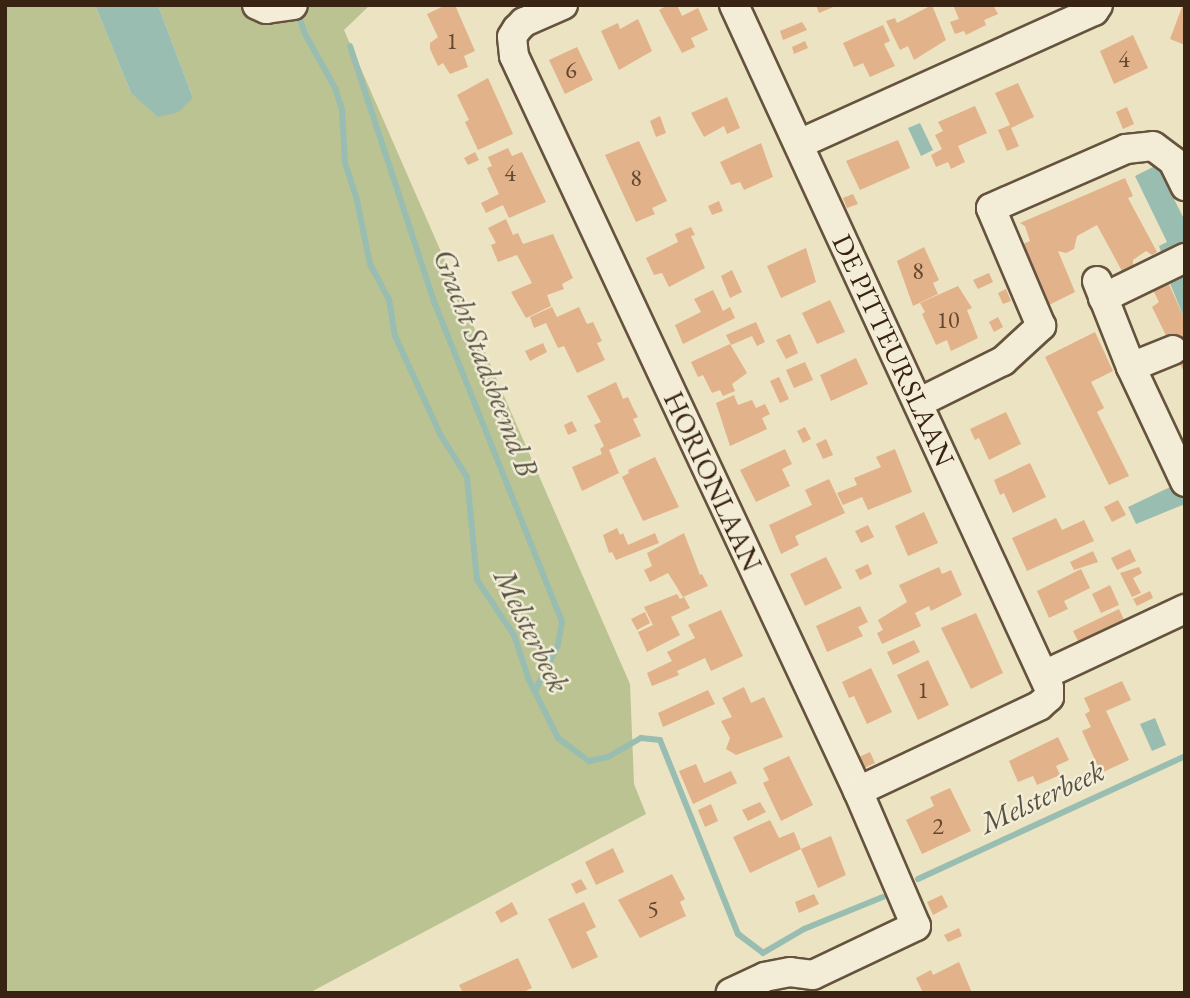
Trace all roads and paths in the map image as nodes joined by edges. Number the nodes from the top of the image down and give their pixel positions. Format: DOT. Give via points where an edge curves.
graph roads {
  1 [pos="563,5"];
  2 [pos="734,5"];
  3 [pos="1098,5"];
  4 [pos="799,144"];
  5 [pos="1185,186"];
  6 [pos="1173,264"];
  7 [pos="1173,351"];
  8 [pos="1131,367"];
  9 [pos="918,402"];
  10 [pos="1184,481"];
  11 [pos="1185,609"];
  12 [pos="1046,686"];
  13 [pos="858,791"];
  14 [pos="817,984"];
  15 [pos="731,993"];
  1 -- 13 [label="street, HORIONLAAN" via="524,22 512,37 514,56"];
  2 -- 4 [label="street, DE PITTEURSLAAN"];
  3 -- 4 [label="street"];
  4 -- 9 [label="street, DE PITTEURSLAAN"];
  5 -- 9 [label="street" via="1173,161 1153,146 1126,149 991,208 1041,326 1003,361"];
  6 -- 8 [label="street" via="1100,290"];
  7 -- 8 [label="street"];
  8 -- 10 [label="street"];
  9 -- 12 [label="street, DE PITTEURSLAAN"];
  11 -- 12 [label="street"];
  12 -- 13 [label="street" via="1039,706"];
  13 -- 14 [label="street, HORIONLAAN" via="916,926"];
  14 -- 15 [label="street" via="790,972 765,977"];
}
